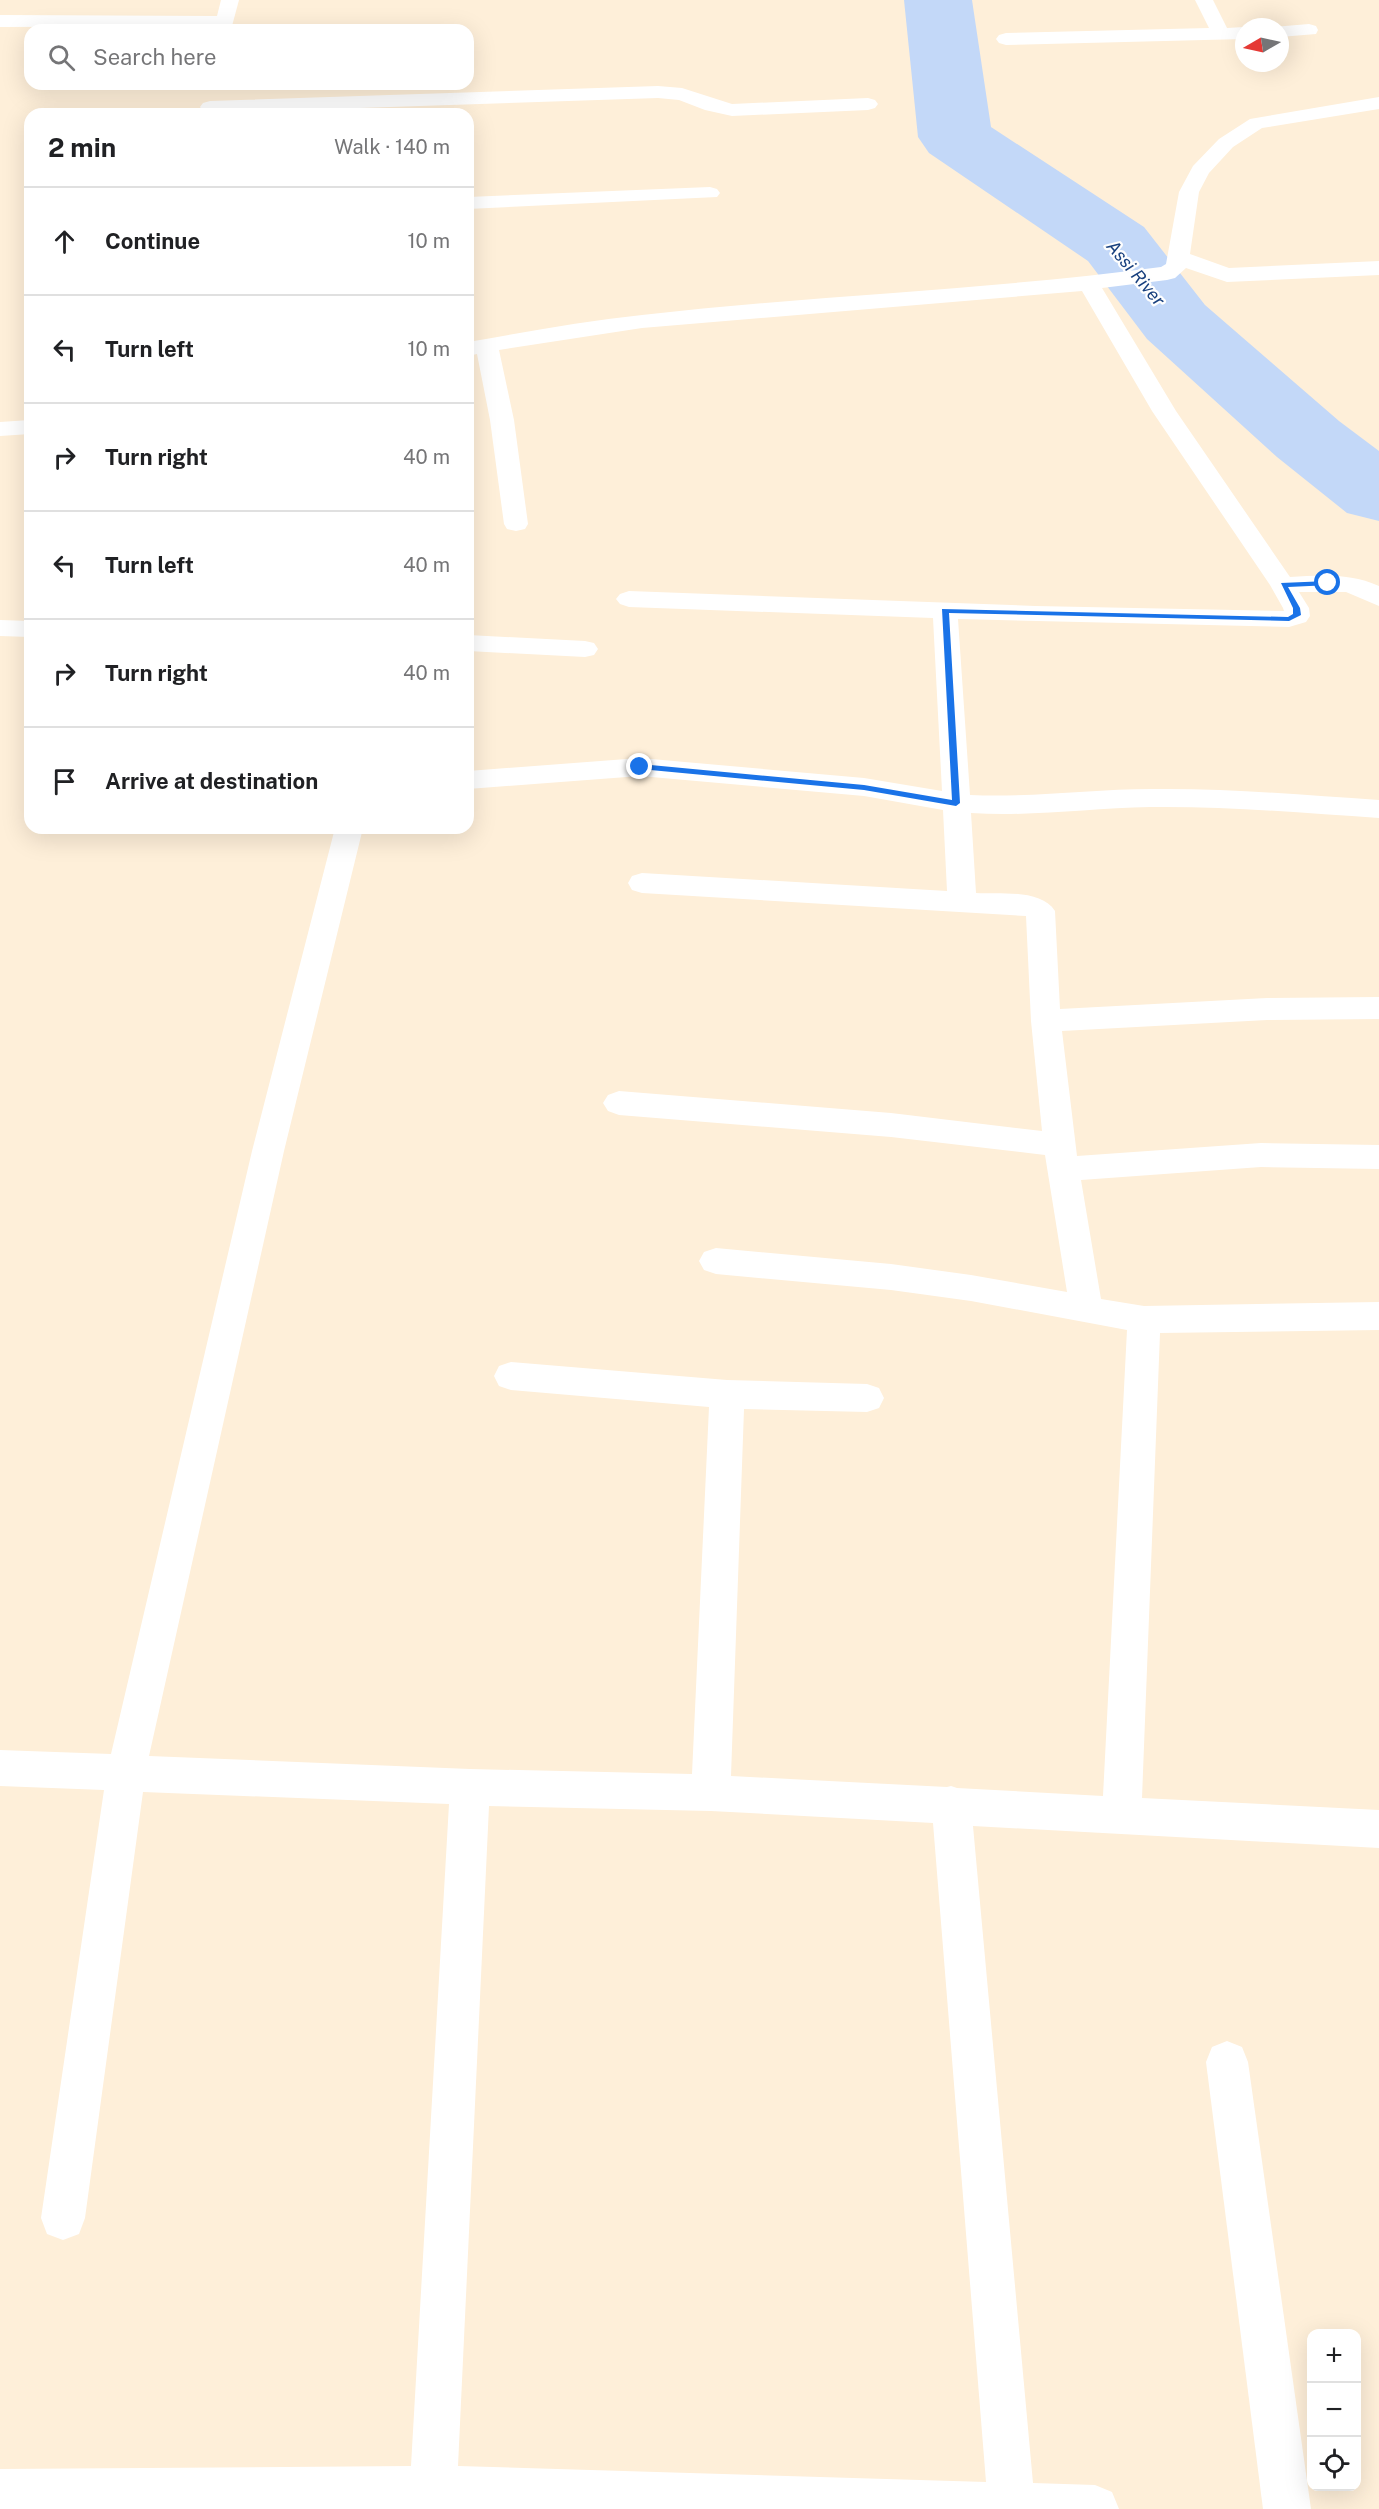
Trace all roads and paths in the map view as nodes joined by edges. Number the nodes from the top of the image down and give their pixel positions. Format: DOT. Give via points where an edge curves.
graph roads {
  1 [pos="230,0"];
  2 [pos="1204,0"];
  3 [pos="0,21"];
  4 [pos="134,24"];
  5 [pos="224,24"];
  6 [pos="1309,30"];
  7 [pos="1289,31"];
  8 [pos="1235,33"];
  9 [pos="1221,34"];
  10 [pos="1006,39"];
  11 [pos="213,90"];
  12 [pos="1379,103"];
  13 [pos="868,104"];
  14 [pos="210,108"];
  15 [pos="260,108"];
  16 [pos="710,194"];
  17 [pos="474,203"];
  18 [pos="1173,266"];
  19 [pos="1379,268"];
  20 [pos="1099,284"];
  21 [pos="478,347"];
  22 [pos="24,427"];
  23 [pos="0,429"];
  24 [pos="516,525"];
  25 [pos="1283,585"];
  26 [pos="1379,597"];
  27 [pos="629,599"];
  28 [pos="945,611"];
  29 [pos="0,628"];
  30 [pos="24,629"];
  31 [pos="474,643"];
  32 [pos="585,649"];
  33 [pos="474,780"];
  34 [pos="956,803"];
  35 [pos="1379,809"];
  36 [pos="347,834"];
  37 [pos="642,883"];
  38 [pos="962,902"];
  39 [pos="1379,1008"];
  40 [pos="1046,1021"];
  41 [pos="619,1103"];
  42 [pos="1379,1156"];
  43 [pos="1061,1157"];
  44 [pos="716,1261"];
  45 [pos="1086,1309"];
  46 [pos="1379,1316"];
  47 [pos="1144,1320"];
  48 [pos="511,1377"];
  49 [pos="727,1394"];
  50 [pos="867,1398"];
  51 [pos="0,1768"];
  52 [pos="126,1772"];
  53 [pos="470,1787"];
  54 [pos="711,1793"];
  55 [pos="951,1804"];
  56 [pos="1122,1814"];
  57 [pos="1379,1829"];
  58 [pos="1227,2061"];
  59 [pos="63,2218"];
  60 [pos="433,2489"];
  61 [pos="0,2493"];
  62 [pos="66,2501"];
  63 [pos="677,2503"];
  64 [pos="967,2507"];
  65 [pos="1012,2507"];
  66 [pos="1095,2509"];
  67 [pos="1287,2509"];
  1 -- 5 [label="street"];
  2 -- 9 [label="street"];
  3 -- 4 [label="street"];
  6 -- 7 [label="street"];
  8 -- 9 [label="street"];
  9 -- 10 [label="street"];
  11 -- 14 [label="street"];
  12 -- 18 [label="street" via="1257,123 1244,129 1197,175 1189,193"];
  13 -- 15 [label="street" via="732,110 682,94 658,92"];
  16 -- 17 [label="street"];
  18 -- 19 [label="street" via="1227,275"];
  18 -- 20 [label="street"];
  20 -- 21 [label="street" via="687,317"];
  20 -- 25 [label="street" via="1164,411"];
  21 -- 24 [label="street" via="502,420"];
  22 -- 23 [label="street"];
  25 -- 26 [label="street" via="1357,586"];
  25 -- 28 [label="street" via="1296,608 1297,615 1289,619"];
  27 -- 28 [label="street"];
  28 -- 34 [label="street"];
  29 -- 30 [label="street"];
  31 -- 32 [label="street"];
  33 -- 34 [label="street" via="640,767 864,788"];
  34 -- 35 [label="street" via="1004,806 1207,798"];
  34 -- 38 [label="street"];
  36 -- 52 [label="street" via="268,1151"];
  37 -- 38 [label="street"];
  38 -- 40 [label="street" via="1029,906 1040,911"];
  39 -- 40 [label="street"];
  40 -- 43 [label="street"];
  41 -- 43 [label="street" via="891,1125"];
  42 -- 43 [label="street"];
  43 -- 45 [label="street"];
  44 -- 45 [label="street" via="891,1277"];
  45 -- 47 [label="street"];
  46 -- 47 [label="street"];
  47 -- 56 [label="street"];
  48 -- 49 [label="street"];
  49 -- 50 [label="street"];
  49 -- 54 [label="street"];
  51 -- 52 [label="street"];
  52 -- 53 [label="street"];
  52 -- 59 [label="street"];
  53 -- 54 [label="street"];
  53 -- 60 [label="street"];
  54 -- 55 [label="street"];
  55 -- 56 [label="street"];
  55 -- 65 [label="street"];
  56 -- 57 [label="street"];
  58 -- 67 [label="street"];
  60 -- 62 [label="street"];
  60 -- 63 [label="street"];
  61 -- 62 [label="street"];
  63 -- 64 [label="street"];
  64 -- 65 [label="street"];
  65 -- 66 [label="street"];
}
